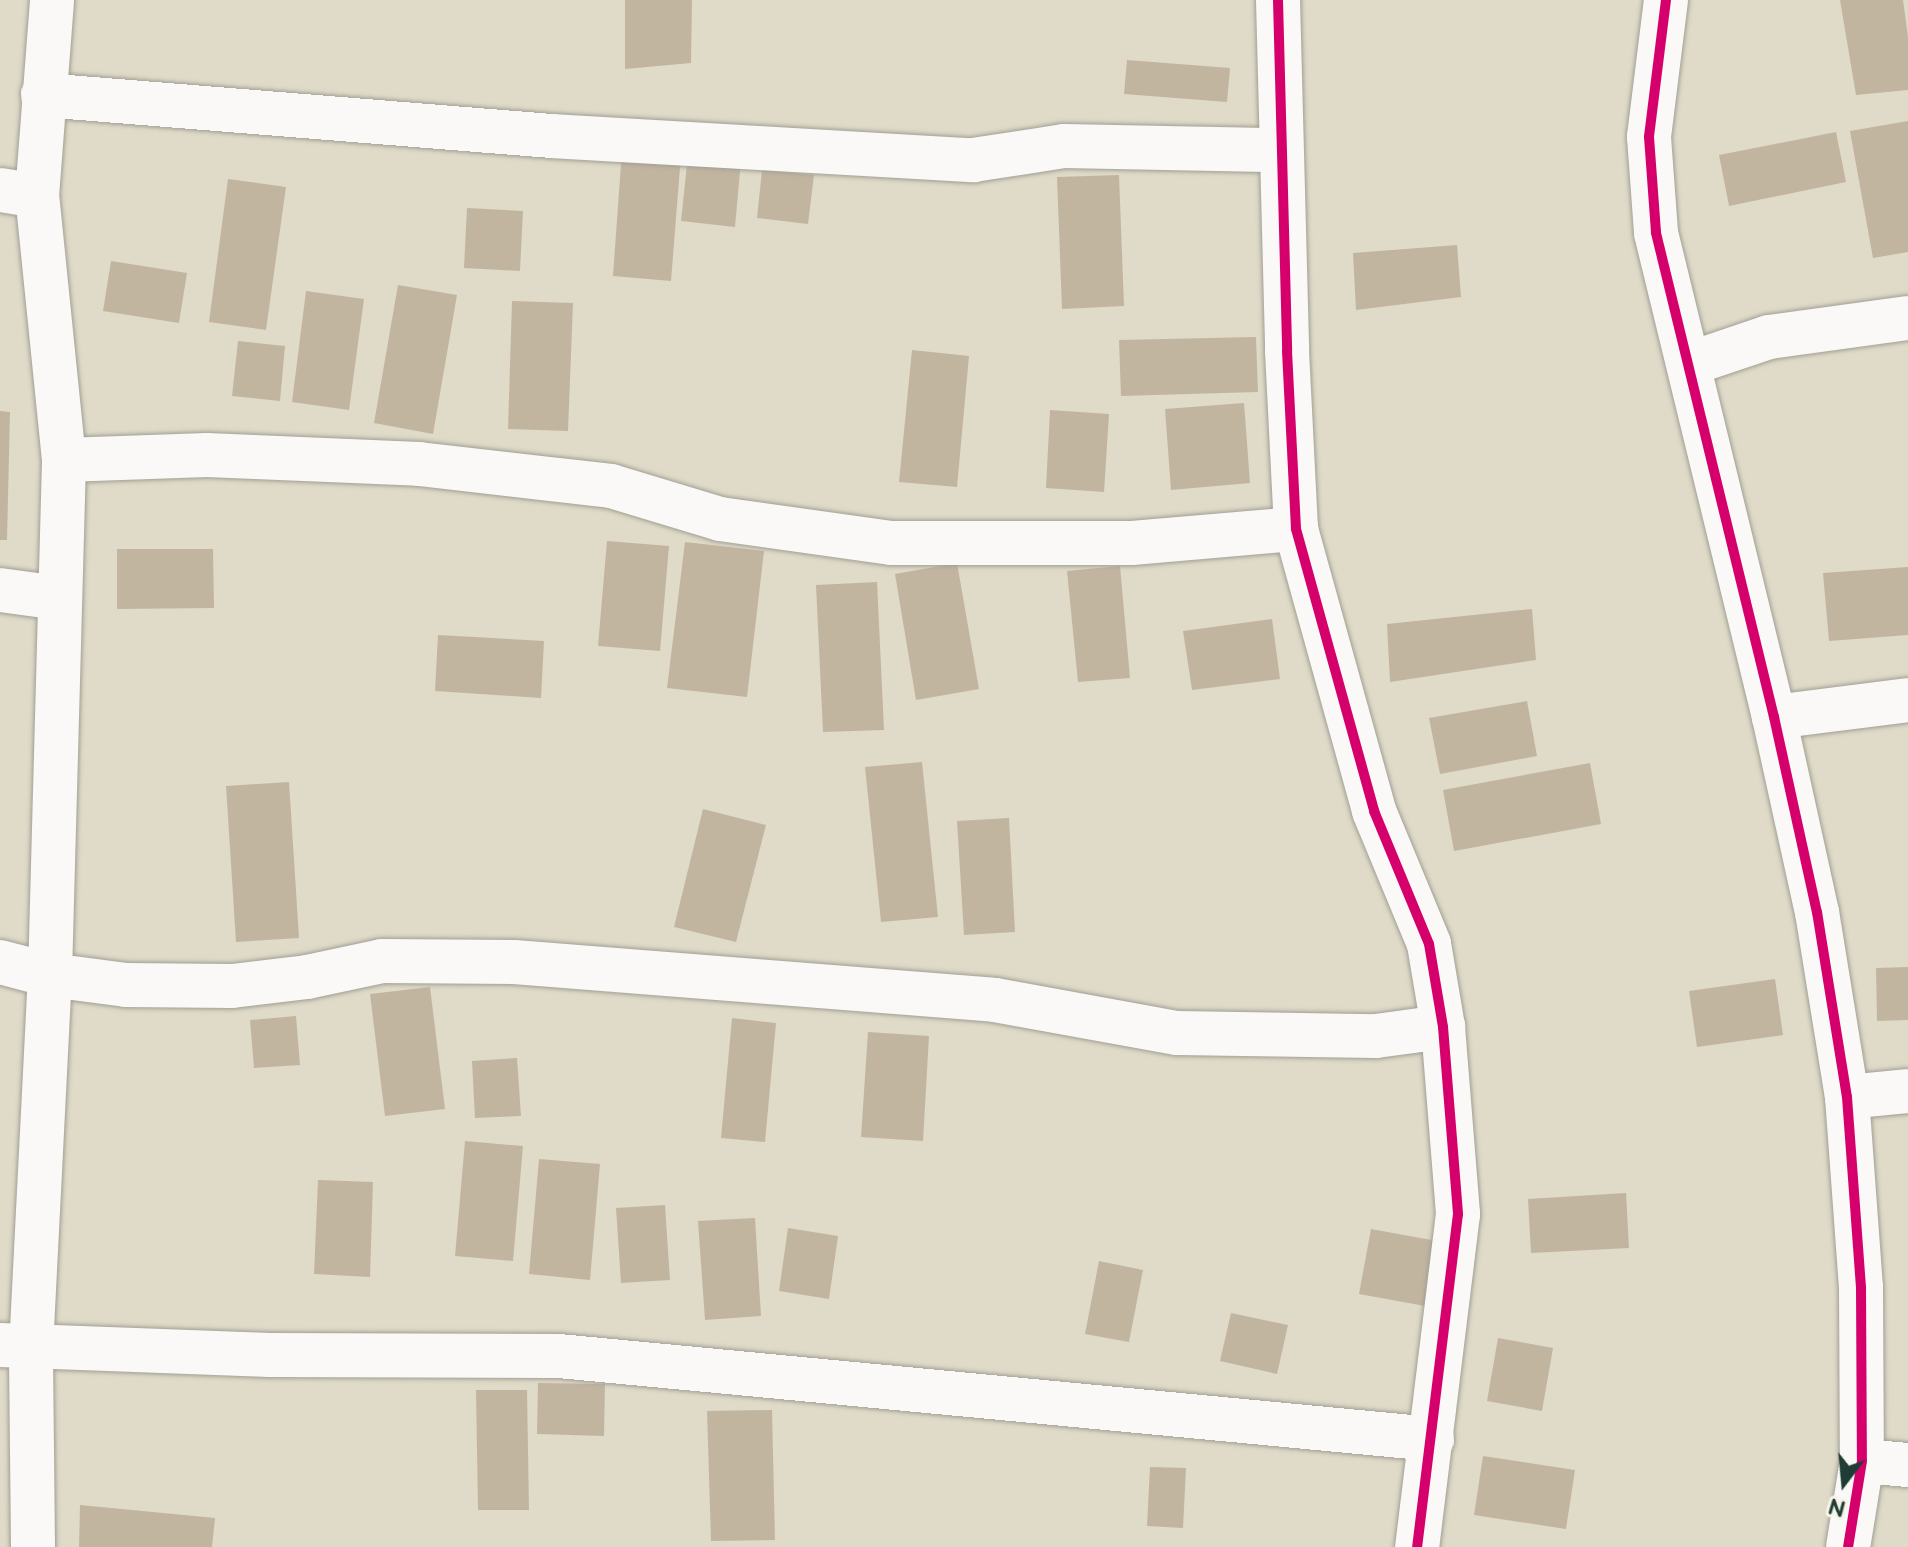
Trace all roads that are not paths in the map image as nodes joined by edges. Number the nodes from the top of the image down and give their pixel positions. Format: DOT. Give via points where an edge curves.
graph roads {
  1 [pos="52,0"];
  2 [pos="1278,0"];
  3 [pos="1666,0"];
  4 [pos="43,95"];
  5 [pos="1280,150"];
  6 [pos="18,193"];
  7 [pos="1908,318"];
  8 [pos="1689,364"];
  9 [pos="64,460"];
  10 [pos="1296,529"];
  11 [pos="0,590"];
  12 [pos="59,598"];
  13 [pos="1908,700"];
  14 [pos="1774,717"];
  15 [pos="0,962"];
  16 [pos="50,975"];
  17 [pos="1443,1027"];
  18 [pos="1908,1091"];
  19 [pos="1847,1097"];
  20 [pos="16,1347"];
  21 [pos="1432,1439"];
  22 [pos="1862,1461"];
  23 [pos="1908,1465"];
  24 [pos="33,1547"];
  25 [pos="1417,1547"];
  26 [pos="1848,1547"];
  1 -- 4 [label="street"];
  2 -- 5 [label="street"];
  3 -- 8 [label="street" via="1649,137 1656,233"];
  4 -- 5 [label="street" via="551,136 973,160 1064,146"];
  4 -- 6 [label="street"];
  5 -- 10 [label="street"];
  6 -- 9 [label="street"];
  7 -- 8 [label="street" via="1769,337"];
  8 -- 14 [label="street"];
  9 -- 10 [label="street" via="207,455 419,464 611,486 720,519 891,543 1132,543"];
  9 -- 12 [label="street"];
  10 -- 17 [label="street" via="1374,811 1429,944"];
  11 -- 12 [label="street"];
  12 -- 16 [label="street"];
  13 -- 14 [label="street"];
  14 -- 19 [label="street" via="1817,912"];
  15 -- 16 [label="street"];
  16 -- 17 [label="street" via="126,985 232,986 382,961 514,962 995,1000 1177,1033 1376,1036"];
  16 -- 20 [label="street"];
  17 -- 21 [label="street" via="1458,1214"];
  18 -- 19 [label="street"];
  19 -- 22 [label="street" via="1861,1287"];
  20 -- 21 [label="street" via="559,1356"];
  20 -- 24 [label="street"];
  21 -- 25 [label="street"];
  22 -- 23 [label="street"];
  22 -- 26 [label="street"];
}
